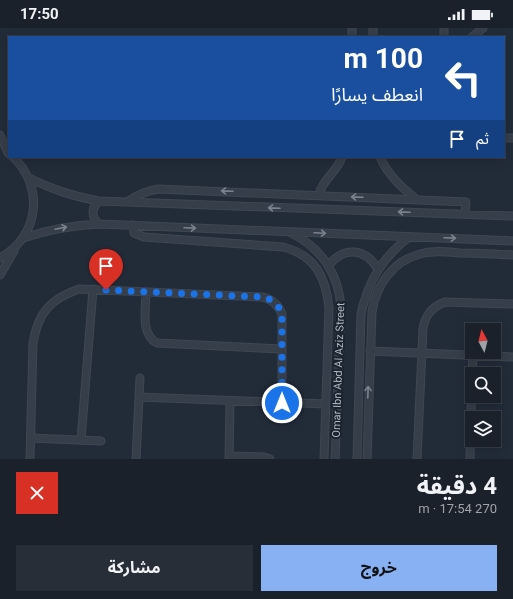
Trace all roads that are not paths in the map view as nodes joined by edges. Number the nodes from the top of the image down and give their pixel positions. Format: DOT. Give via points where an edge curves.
graph roads {
  1 [pos="483,28"];
  2 [pos="473,36"];
  3 [pos="0,136"];
  4 [pos="8,150"];
  5 [pos="14,158"];
  6 [pos="342,158"];
  7 [pos="380,158"];
  8 [pos="29,178"];
  9 [pos="319,195"];
  10 [pos="416,199"];
  11 [pos="99,201"];
  12 [pos="127,202"];
  13 [pos="465,214"];
  14 [pos="513,216"];
  15 [pos="99,224"];
  16 [pos="132,225"];
  17 [pos="287,232"];
  18 [pos="409,237"];
  19 [pos="21,241"];
  20 [pos="513,241"];
  21 [pos="513,254"];
  22 [pos="0,258"];
  23 [pos="328,265"];
  24 [pos="378,269"];
  25 [pos="0,275"];
  26 [pos="93,289"];
  27 [pos="146,292"];
  28 [pos="513,304"];
  29 [pos="329,338"];
  30 [pos="339,338"];
  31 [pos="282,349"];
  32 [pos="370,351"];
  33 [pos="422,353"];
  34 [pos="465,355"];
  35 [pos="501,356"];
  36 [pos="513,357"];
  37 [pos="140,378"];
  38 [pos="139,397"];
  39 [pos="230,401"];
  40 [pos="282,403"];
  41 [pos="471,403"];
  42 [pos="326,404"];
  43 [pos="358,411"];
  44 [pos="368,411"];
  45 [pos="31,438"];
  46 [pos="81,440"];
  47 [pos="101,441"];
  48 [pos="229,458"];
  49 [pos="30,459"];
  50 [pos="136,459"];
  51 [pos="270,459"];
  52 [pos="324,459"];
  53 [pos="335,459"];
  54 [pos="357,459"];
  55 [pos="367,459"];
  56 [pos="417,459"];
  57 [pos="470,459"];
  1 -- 2 [label="street"];
  3 -- 4 [label="street"];
  5 -- 8 [label="street"];
  6 -- 9 [label="street" via="336,170 323,184"];
  7 -- 10 [label="street" via="394,180"];
  8 -- 11 [label="street" via="74,197"];
  8 -- 19 [label="street" via="34,198 32,219"];
  10 -- 9 [label="street, one-way"];
  9 -- 12 [label="street, one-way" via="158,188 137,195"];
  10 -- 13 [label="street" via="466,202"];
  11 -- 12 [label="street"];
  11 -- 15 [label="street" via="92,212"];
  13 -- 12 [label="street, one-way"];
  13 -- 14 [label="street"];
  15 -- 16 [label="street"];
  19 -- 15 [label="street, one-way" via="64,227"];
  16 -- 17 [label="street, one-way"];
  16 -- 29 [label="street" via="134,233 144,237 276,246 300,253 316,267 326,288"];
  17 -- 18 [label="street, one-way"];
  17 -- 23 [label="street, Omar Ibn Abd Al Aziz Street" via="311,245"];
  18 -- 20 [label="street, one-way"];
  18 -- 24 [label="street, Omar Ibn Abd Al Aziz Street" via="388,255"];
  19 -- 22 [label="street"];
  19 -- 25 [label="street"];
  21 -- 32 [label="street" via="433,252 419,254 395,267 380,285 375,296"];
  23 -- 24 [label="street" via="342,254 354,252 367,256"];
  23 -- 30 [label="street, Omar Ibn Abd Al Aziz Street" via="334,275 340,297"];
  24 -- 43 [label="street, Omar Ibn Abd Al Aziz Street" via="368,289 361,314"];
  26 -- 27 [label="street"];
  26 -- 45 [label="street" via="79,289 64,294 42,314 36,328 33,343"];
  26 -- 46 [label="street"];
  27 -- 31 [label="street" via="269,298 275,302 282,314"];
  27 -- 31 [label="street" via="146,332 157,343"];
  28 -- 33 [label="street" via="445,302 436,305 425,319"];
  29 -- 30 [label="street"];
  29 -- 42 [label="street"];
  30 -- 53 [label="street, Omar Ibn Abd Al Aziz Street"];
  31 -- 40 [label="street"];
  32 -- 33 [label="street"];
  44 -- 32 [label="street, one-way"];
  33 -- 34 [label="street"];
  33 -- 56 [label="street"];
  35 -- 36 [label="street"];
  37 -- 38 [label="street"];
  38 -- 39 [label="street"];
  38 -- 50 [label="street"];
  39 -- 40 [label="street"];
  39 -- 48 [label="street"];
  40 -- 42 [label="street"];
  41 -- 57 [label="street"];
  42 -- 52 [label="street"];
  43 -- 44 [label="street"];
  43 -- 54 [label="street, Omar Ibn Abd Al Aziz Street"];
  44 -- 55 [label="street"];
  45 -- 46 [label="street"];
  45 -- 49 [label="street"];
  46 -- 47 [label="street"];
  48 -- 51 [label="street"];
}
